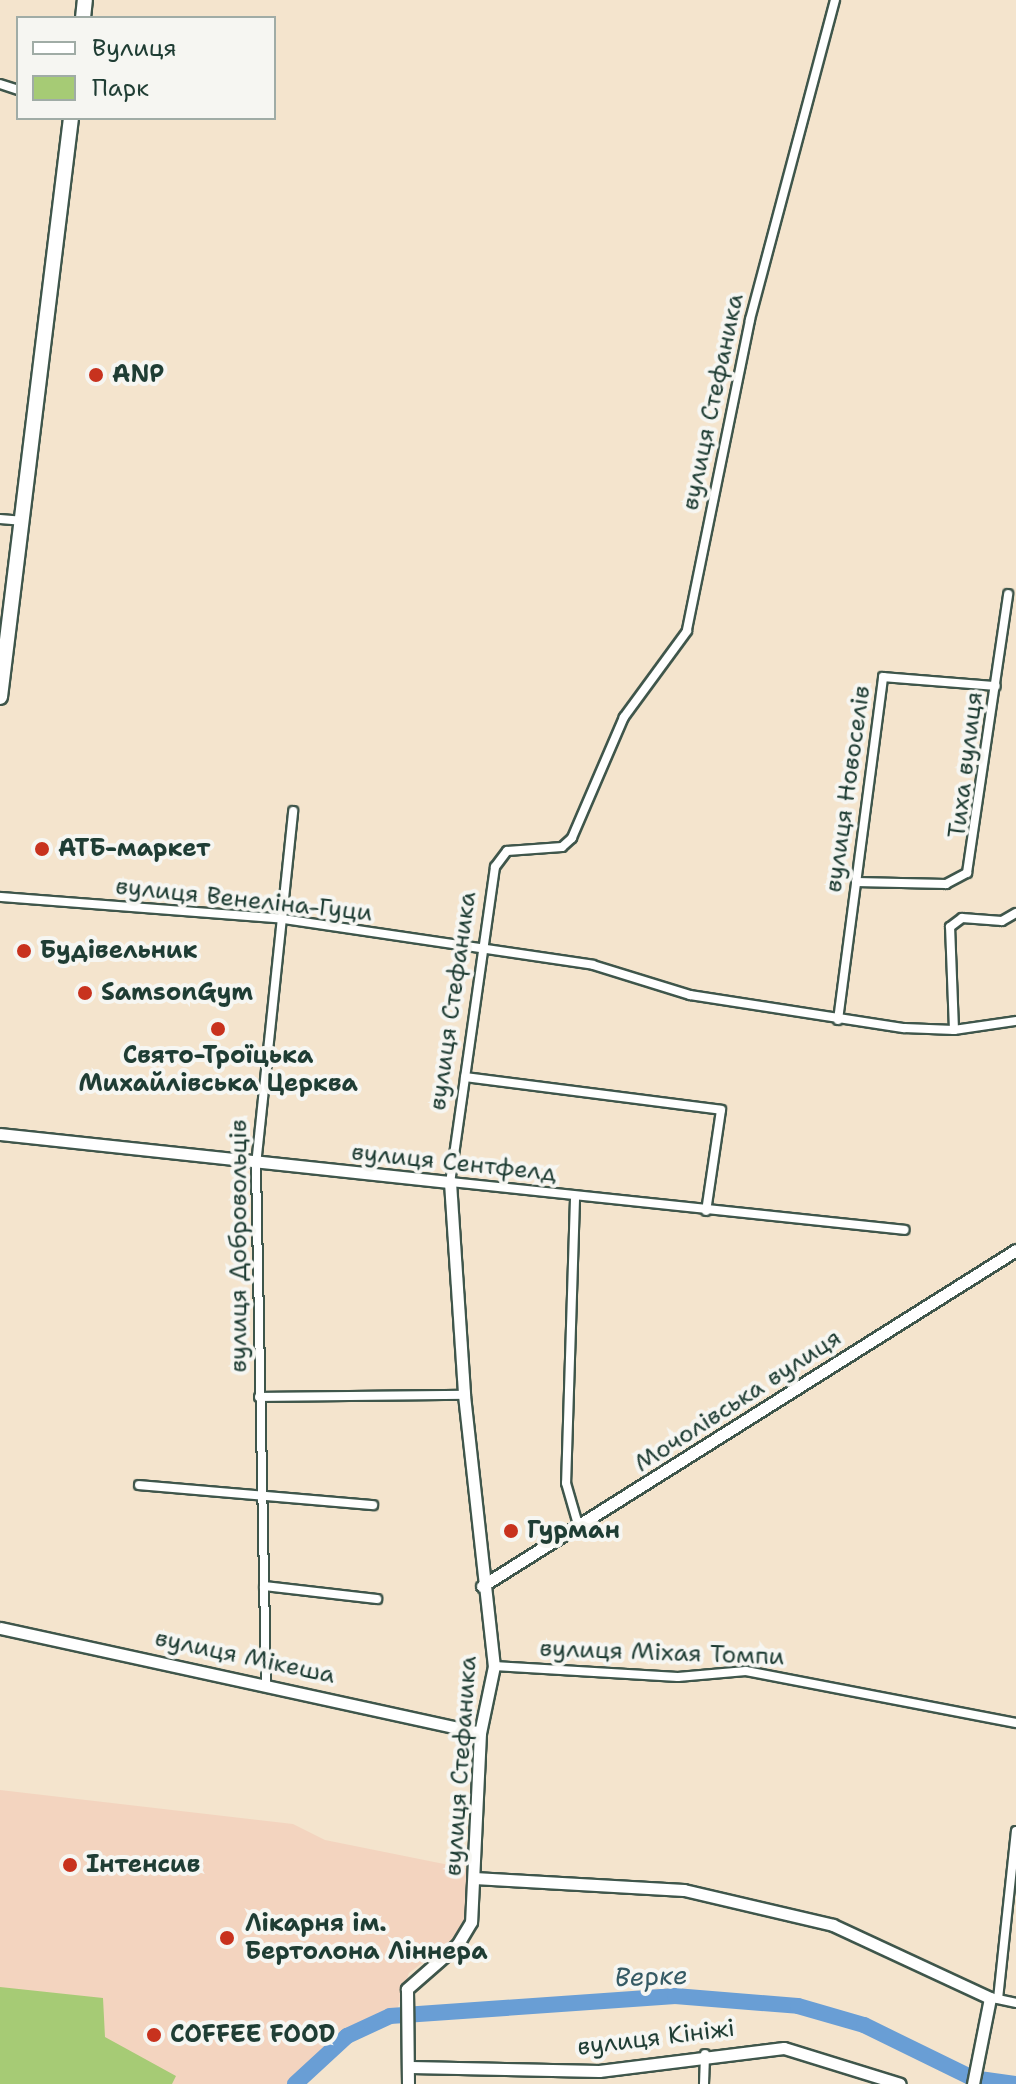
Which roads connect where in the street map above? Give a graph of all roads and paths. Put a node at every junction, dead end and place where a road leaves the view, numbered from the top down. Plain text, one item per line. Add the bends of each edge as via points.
1 (835, 0) edge
2 (71, 120) edge
3 (0, 519) edge
4 (21, 521) junction
5 (1008, 594) dead end
6 (996, 686) junction
7 (0, 697) edge
8 (293, 811) dead end
9 (856, 882) junction
10 (0, 897) edge
11 (1016, 913) edge
12 (283, 919) junction
13 (483, 951) junction
14 (838, 1020) junction
15 (1016, 1021) edge
16 (954, 1030) junction
17 (465, 1077) junction
18 (0, 1134) edge
19 (256, 1165) junction
20 (450, 1182) junction
21 (575, 1199) junction
22 (706, 1211) junction
23 (904, 1230) dead end
24 (1016, 1250) edge
25 (464, 1395) junction
26 (259, 1397) junction
27 (139, 1485) dead end
28 (261, 1495) junction
29 (373, 1505) dead end
30 (579, 1529) junction
31 (264, 1586) junction
32 (482, 1586) junction
33 (377, 1599) dead end
34 (0, 1628) edge
35 (494, 1666) junction
36 (266, 1683) junction
37 (1016, 1723) edge
38 (480, 1733) junction
39 (1016, 1831) edge
40 (474, 1878) junction
41 (994, 1999) junction
42 (1016, 2003) edge
43 (705, 2054) junction
44 (411, 2067) junction
45 (408, 2084) edge
46 (704, 2084) edge
47 (900, 2084) edge
48 (973, 2084) edge

1 - 13 street, вулиця Стефаника via 750,320 687,631 624,717 572,838 498,858
2 - 4 highway
3 - 4 street
4 - 7 highway
5 - 6 street, Тиха вулиця
6 - 9 street, Тиха вулиця via 967,873 946,884
6 - 9 street, вулиця Новоселів via 883,677
8 - 12 street, вулиця Добровольців
9 - 14 street, вулиця Новоселів
10 - 12 street, вулиця Венеліна-Гуци
11 - 16 street via 1002,921 962,918 950,927
12 - 13 street, вулиця Венеліна-Гуци
12 - 19 street, вулиця Добровольців
13 - 14 street, вулиця Венеліна-Гуци via 593,965 690,995
13 - 17 street, вулиця Стефаника
14 - 16 street, вулиця Венеліна-Гуци
15 - 16 street, вулиця Венеліна-Гуци
17 - 20 street, вулиця Стефаника
17 - 22 street via 721,1110
18 - 19 street, вулиця Сентфелд
19 - 20 street, вулиця Сентфелд
19 - 26 street, вулиця Добровольців
20 - 21 street, вулиця Сентфелд
20 - 25 street, вулиця Стефаника
21 - 22 street, вулиця Сентфелд
21 - 30 street via 566,1483
22 - 23 street, вулиця Сентфелд
24 - 30 street, Мочолівська вулиця
25 - 26 street
25 - 32 street, вулиця Стефаника
26 - 28 street, вулиця Добровольців
27 - 28 street
28 - 29 street
28 - 31 street, вулиця Добровольців
30 - 32 street, Мочолівська вулиця
31 - 33 street
31 - 36 street, вулиця Добровольців
32 - 35 street, вулиця Стефаника
34 - 36 street, вулиця Мікеша
35 - 37 street, вулиця Міхая Томпи via 678,1677 746,1671
35 - 38 street, вулиця Стефаника
36 - 38 street, вулиця Мікеша
38 - 40 street, вулиця Стефаника
39 - 41 street
40 - 41 street via 684,1890 789,1912
40 - 44 street, вулиця Стефаника via 465,1937 414,1976 404,2007
41 - 42 street
41 - 48 street
43 - 44 street, вулиця Кініжі via 599,2071
43 - 46 street
43 - 47 street, вулиця Кініжі via 784,2048
44 - 45 street, вулиця Стефаника

